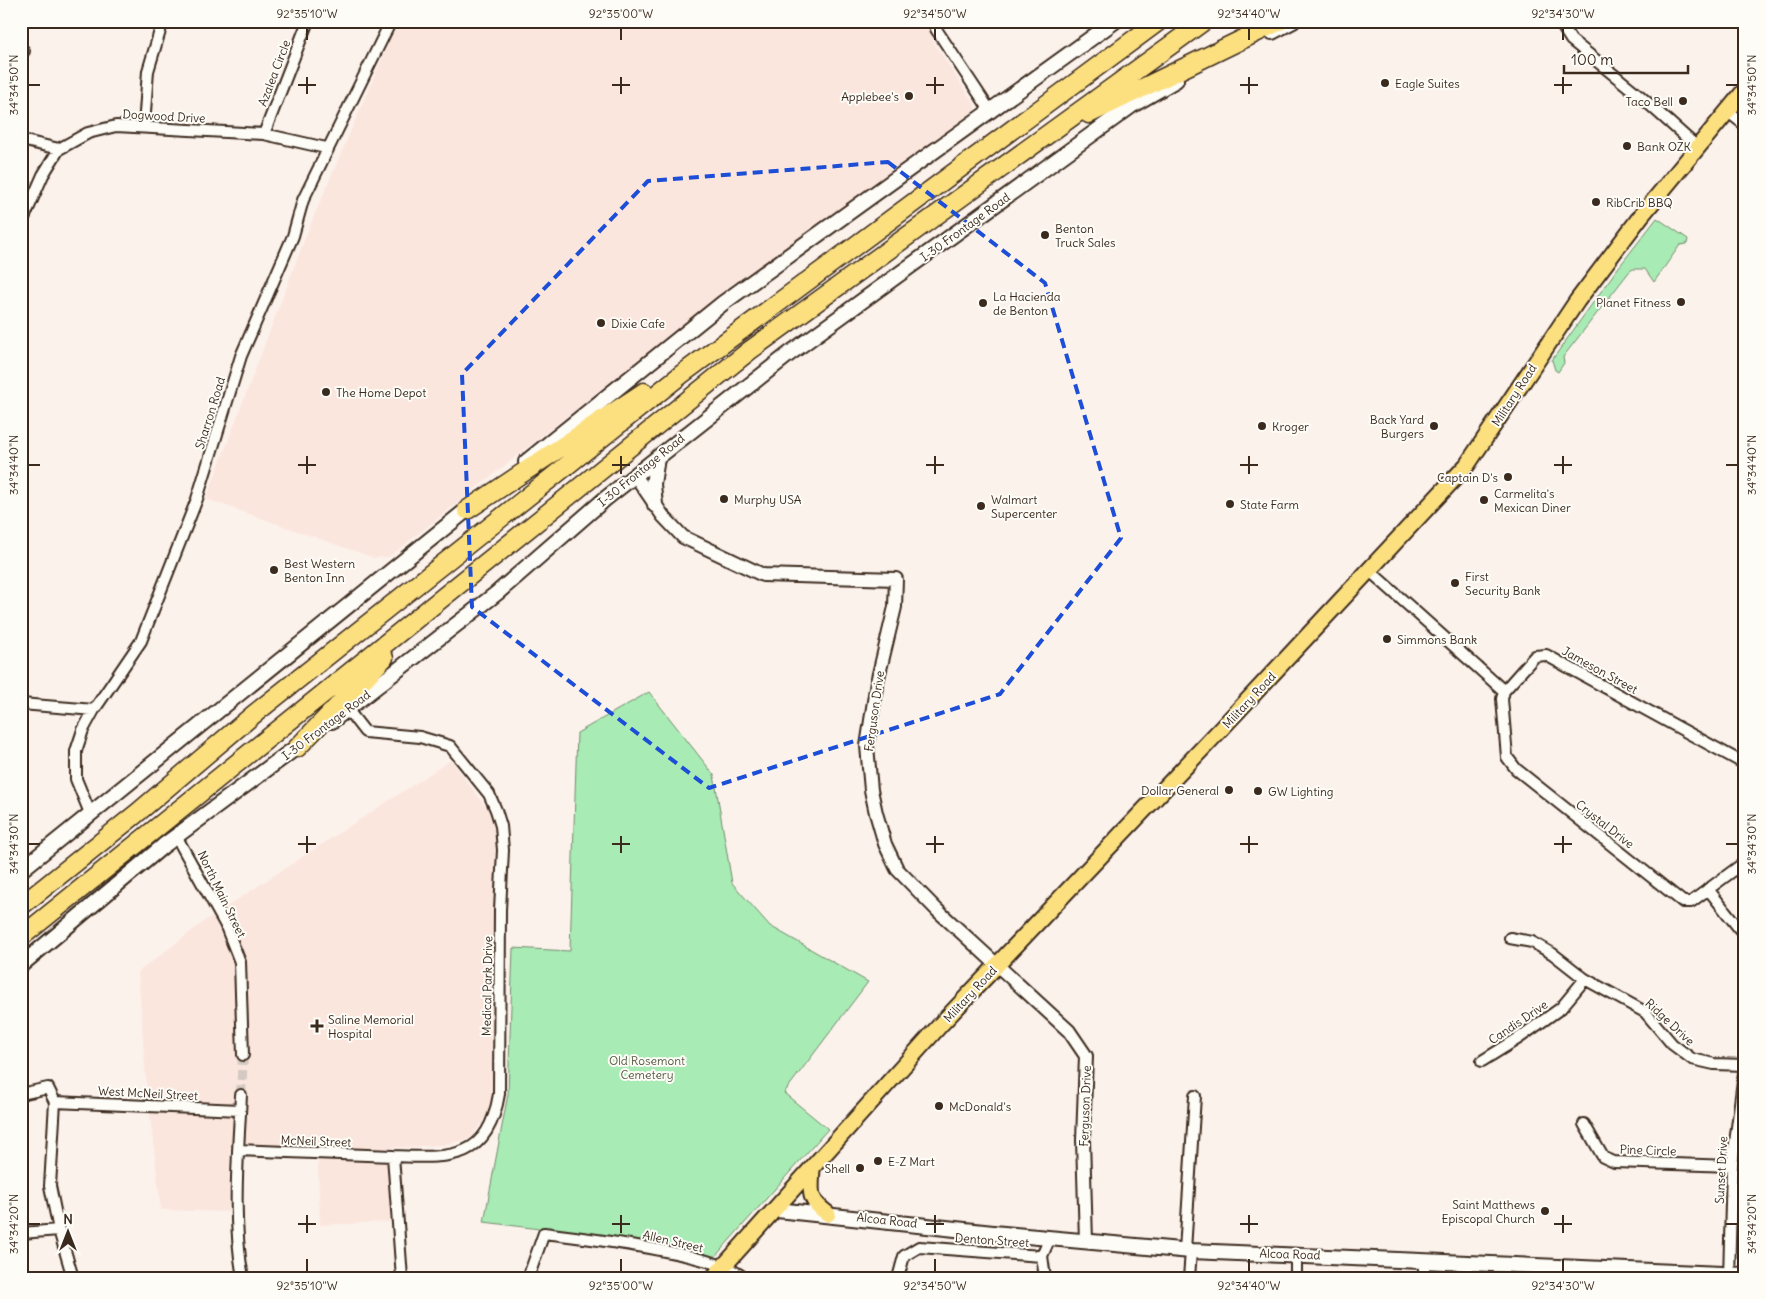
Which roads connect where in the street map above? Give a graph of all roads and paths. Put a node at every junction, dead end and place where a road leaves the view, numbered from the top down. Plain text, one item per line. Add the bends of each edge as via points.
1 (163, 21) edge
2 (308, 21) edge
3 (391, 21) edge
4 (935, 21) edge
5 (1115, 21) edge
6 (1160, 21) edge
7 (1204, 21) edge
8 (1280, 21) edge
9 (1293, 21) edge
10 (1560, 21) edge
11 (1745, 90) edge
12 (991, 112) junction
13 (1726, 112) junction
14 (1745, 125) edge
15 (144, 126) junction
16 (264, 134) junction
17 (1044, 137) junction
18 (21, 140) edge
19 (1697, 147) junction
20 (326, 148) junction
21 (59, 149) junction
22 (21, 225) edge
23 (682, 374) junction
24 (657, 458) junction
25 (635, 475) junction
26 (655, 505) junction
27 (467, 510) junction
28 (1370, 571) junction
29 (432, 608) junction
30 (1504, 691) junction
31 (21, 704) edge
32 (347, 709) junction
33 (94, 710) junction
34 (297, 748) junction
35 (1745, 764) edge
36 (90, 812) junction
37 (176, 836) junction
38 (1745, 862) edge
39 (21, 870) edge
40 (1708, 889) junction
41 (21, 906) edge
42 (1745, 936) edge
43 (21, 938) edge
44 (1510, 938) dead end
45 (21, 965) edge
46 (997, 965) junction
47 (1585, 979) junction
48 (243, 1056) tunnel mouth
49 (1482, 1061) dead end
50 (1745, 1065) edge
51 (21, 1094) edge
52 (241, 1096) tunnel mouth
53 (1195, 1096) dead end
54 (55, 1102) junction
55 (240, 1110) junction
56 (1584, 1124) dead end
57 (238, 1150) junction
58 (392, 1156) junction
59 (1732, 1166) junction
60 (812, 1168) junction
61 (777, 1210) junction
62 (828, 1214) junction
63 (59, 1230) junction
64 (21, 1233) edge
65 (1050, 1238) junction
66 (1086, 1241) junction
67 (1188, 1251) junction
68 (1296, 1255) junction
69 (1042, 1256) junction
70 (1424, 1260) junction
71 (724, 1266) junction
72 (1745, 1274) edge
73 (1730, 1276) edge
74 (73, 1278) edge
75 (243, 1278) edge
76 (402, 1278) edge
77 (528, 1278) edge
78 (713, 1278) edge
79 (744, 1278) edge
80 (898, 1278) edge
81 (1045, 1278) edge
82 (1189, 1278) edge
83 (1296, 1278) edge
84 (1424, 1278) edge

1 - 15 street via 148,71
2 - 16 street, Azalea Circle
3 - 20 street, Sharron Road
4 - 12 street via 936,29
5 - 12 main road
6 - 23 highway
7 - 17 highway
8 - 17 highway
9 - 24 main road, I-30 Frontage Road via 1186,74 1131,106 789,354
10 - 19 street via 1571,40
11 - 13 main road, Military Road
12 - 27 main road via 723,303
13 - 14 street
13 - 19 main road, Military Road
15 - 16 street, Dogwood Drive
15 - 21 street, Dogwood Drive via 116,126 88,133
16 - 20 street, Dogwood Drive
17 - 29 highway via 749,351
18 - 21 street
19 - 28 main road, Military Road via 1576,301 1467,465
20 - 33 street, Sharron Road via 303,200 293,236 240,356 197,499 141,642
21 - 22 street, Dogwood Drive via 43,175
23 - 27 highway via 639,394
23 - 41 highway via 253,715
24 - 25 main road, I-30 Frontage Road
24 - 26 main road via 653,478
25 - 26 street, Ferguson Drive
25 - 32 main road, I-30 Frontage Road via 497,593
26 - 46 street, Ferguson Drive via 683,537 763,575 896,579 895,607 877,682 867,746 876,813 897,870
27 - 36 main road
28 - 30 street
28 - 46 main road, Military Road
29 - 34 highway
29 - 43 highway
30 - 35 street, Jameson Street via 1534,656 1546,655
30 - 40 street, Crystal Drive via 1507,757 1516,770 1683,902 1691,902
31 - 33 street
32 - 34 main road, I-30 Frontage Road
32 - 58 street, Medical Park Drive via 365,732 420,737 450,746 489,794 501,826 499,1094 496,1112 478,1142 458,1155
33 - 36 street, Sharron Road via 76,751 76,779
34 - 37 main road, I-30 Frontage Road
36 - 39 main road
37 - 45 main road, I-30 Frontage Road
37 - 48 street, North Main Street via 225,924 240,962
38 - 40 street, Crystal Drive
40 - 42 street
44 - 47 street, Ridge Drive via 1532,942
46 - 60 main road, Military Road
46 - 66 street, Ferguson Drive via 1069,1031 1086,1056 1083,1140
47 - 49 street, Candis Drive via 1560,1008
47 - 50 street, Ridge Drive via 1645,1012 1672,1044 1692,1059
50 - 59 street, Sunset Drive
51 - 54 street via 48,1088
52 - 55 street
53 - 67 street
54 - 55 street, West McNeil Street
54 - 63 street via 50,1186
55 - 57 street
56 - 59 street, Pine Circle via 1604,1157 1614,1162
57 - 58 street, McNeil Street
57 - 75 street via 237,1218
58 - 76 street
59 - 73 street, Sunset Drive
60 - 61 main road, Military Road
60 - 62 main road via 811,1196 815,1204
61 - 62 main road, Alcoa Road
61 - 71 main road, Military Road
62 - 65 main road, Alcoa Road
63 - 64 street
63 - 74 street
65 - 66 main road, Alcoa Road
65 - 69 street
66 - 67 main road, Alcoa Road
67 - 68 main road, Alcoa Road
67 - 82 street
68 - 70 main road, Alcoa Road
68 - 83 street
69 - 80 street, Denton Street via 919,1247 904,1256
69 - 81 street
70 - 73 main road, Alcoa Road
70 - 84 street
71 - 77 street, Allen Street via 637,1246 544,1233
71 - 78 main road, Military Road
71 - 79 street
72 - 73 main road, Alcoa Road

